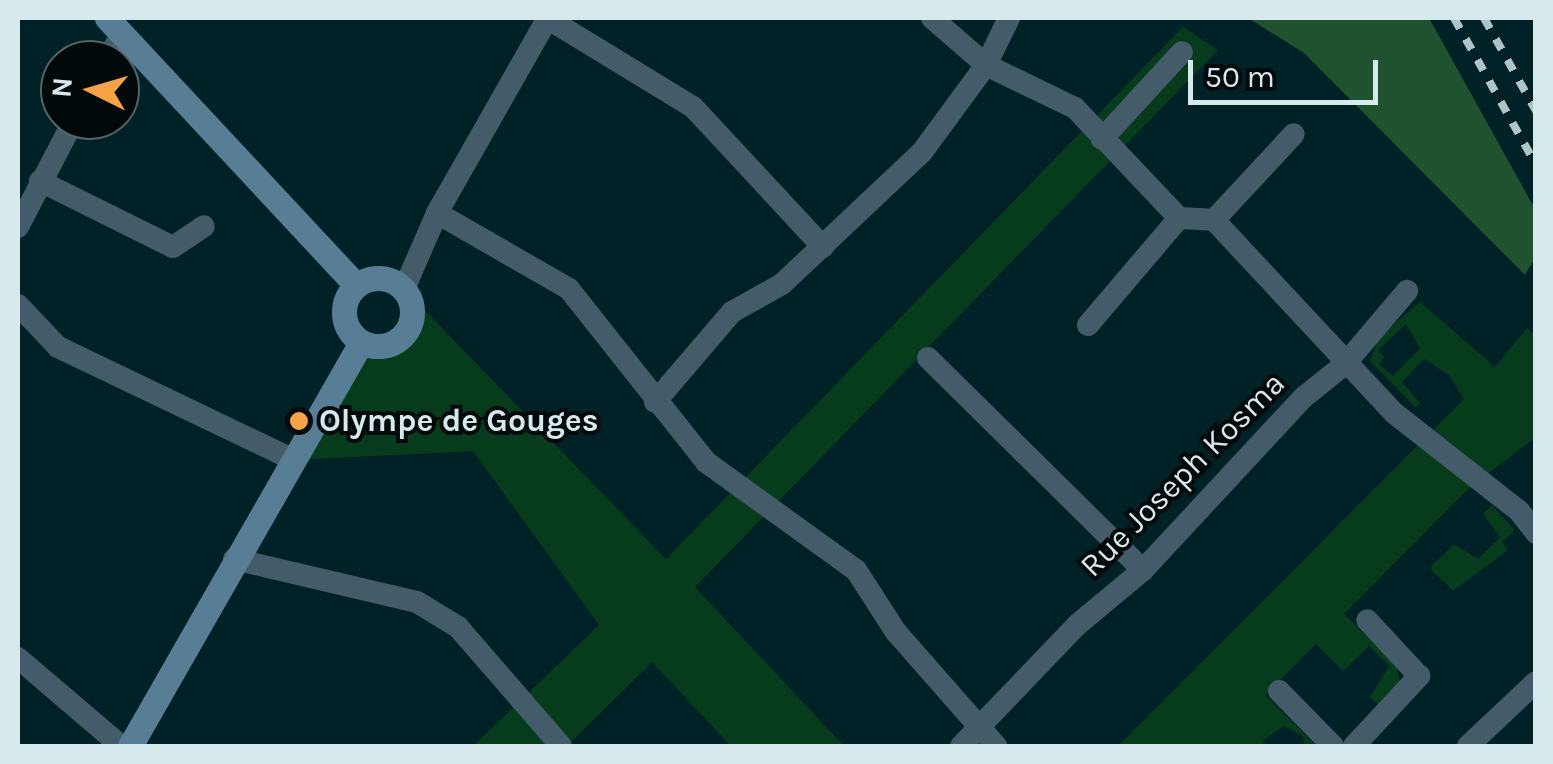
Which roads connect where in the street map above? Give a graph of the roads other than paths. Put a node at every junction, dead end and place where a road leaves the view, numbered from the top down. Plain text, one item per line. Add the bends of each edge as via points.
1 (548, 18) edge
2 (932, 18) edge
3 (1009, 18) edge
4 (114, 26) edge
5 (1182, 52) dead end
6 (986, 65) junction
7 (1294, 134) dead end
8 (1102, 138) junction
9 (63, 140) edge
10 (40, 182) junction
11 (437, 213) junction
12 (20, 215) edge
13 (1179, 218) junction
14 (1214, 220) junction
15 (204, 226) dead end
16 (824, 247) junction
17 (356, 285) junction
18 (404, 288) junction
19 (1407, 291) dead end
20 (18, 305) edge
21 (1088, 325) dead end
22 (362, 342) junction
23 (928, 358) dead end
24 (1345, 364) junction
25 (655, 402) junction
26 (294, 460) junction
27 (1536, 533) edge
28 (234, 559) junction
29 (1144, 570) junction
30 (1367, 620) dead end
31 (18, 658) edge
32 (1536, 682) edge
33 (1278, 691) dead end
34 (979, 728) junction
35 (121, 746) edge
36 (130, 746) edge
37 (560, 746) edge
38 (961, 746) edge
39 (996, 746) edge
40 (1334, 746) edge
41 (1354, 746) edge
42 (1468, 746) edge

1 - 11 street
1 - 16 street via 693,107
2 - 6 street
3 - 6 street
4 - 17 street
5 - 8 street
6 - 8 street via 1074,108
6 - 16 street via 922,152
7 - 14 street
8 - 13 street
9 - 10 street
10 - 12 street
10 - 15 street via 173,247
11 - 18 street
11 - 25 street via 569,289
13 - 14 street
13 - 21 street
14 - 24 street
16 - 25 street via 782,284 732,312
17 - 18 street via 386,278
17 - 22 street via 344,315
18 - 22 street via 412,316 403,336 380,346
19 - 24 street, Rue Joseph Kosma
20 - 26 street via 58,347
22 - 26 street
23 - 29 street
24 - 27 street via 1394,413 1519,511
24 - 29 street, Rue Joseph Kosma via 1304,397
25 - 34 street via 706,462 856,570 896,632
26 - 28 street
28 - 36 street
28 - 37 street via 417,602 458,627
29 - 34 street, Rue Joseph Kosma via 1077,625
30 - 41 street via 1419,676
31 - 35 street
32 - 42 street
33 - 40 street
34 - 38 street, Rue Joseph Kosma
34 - 39 street

